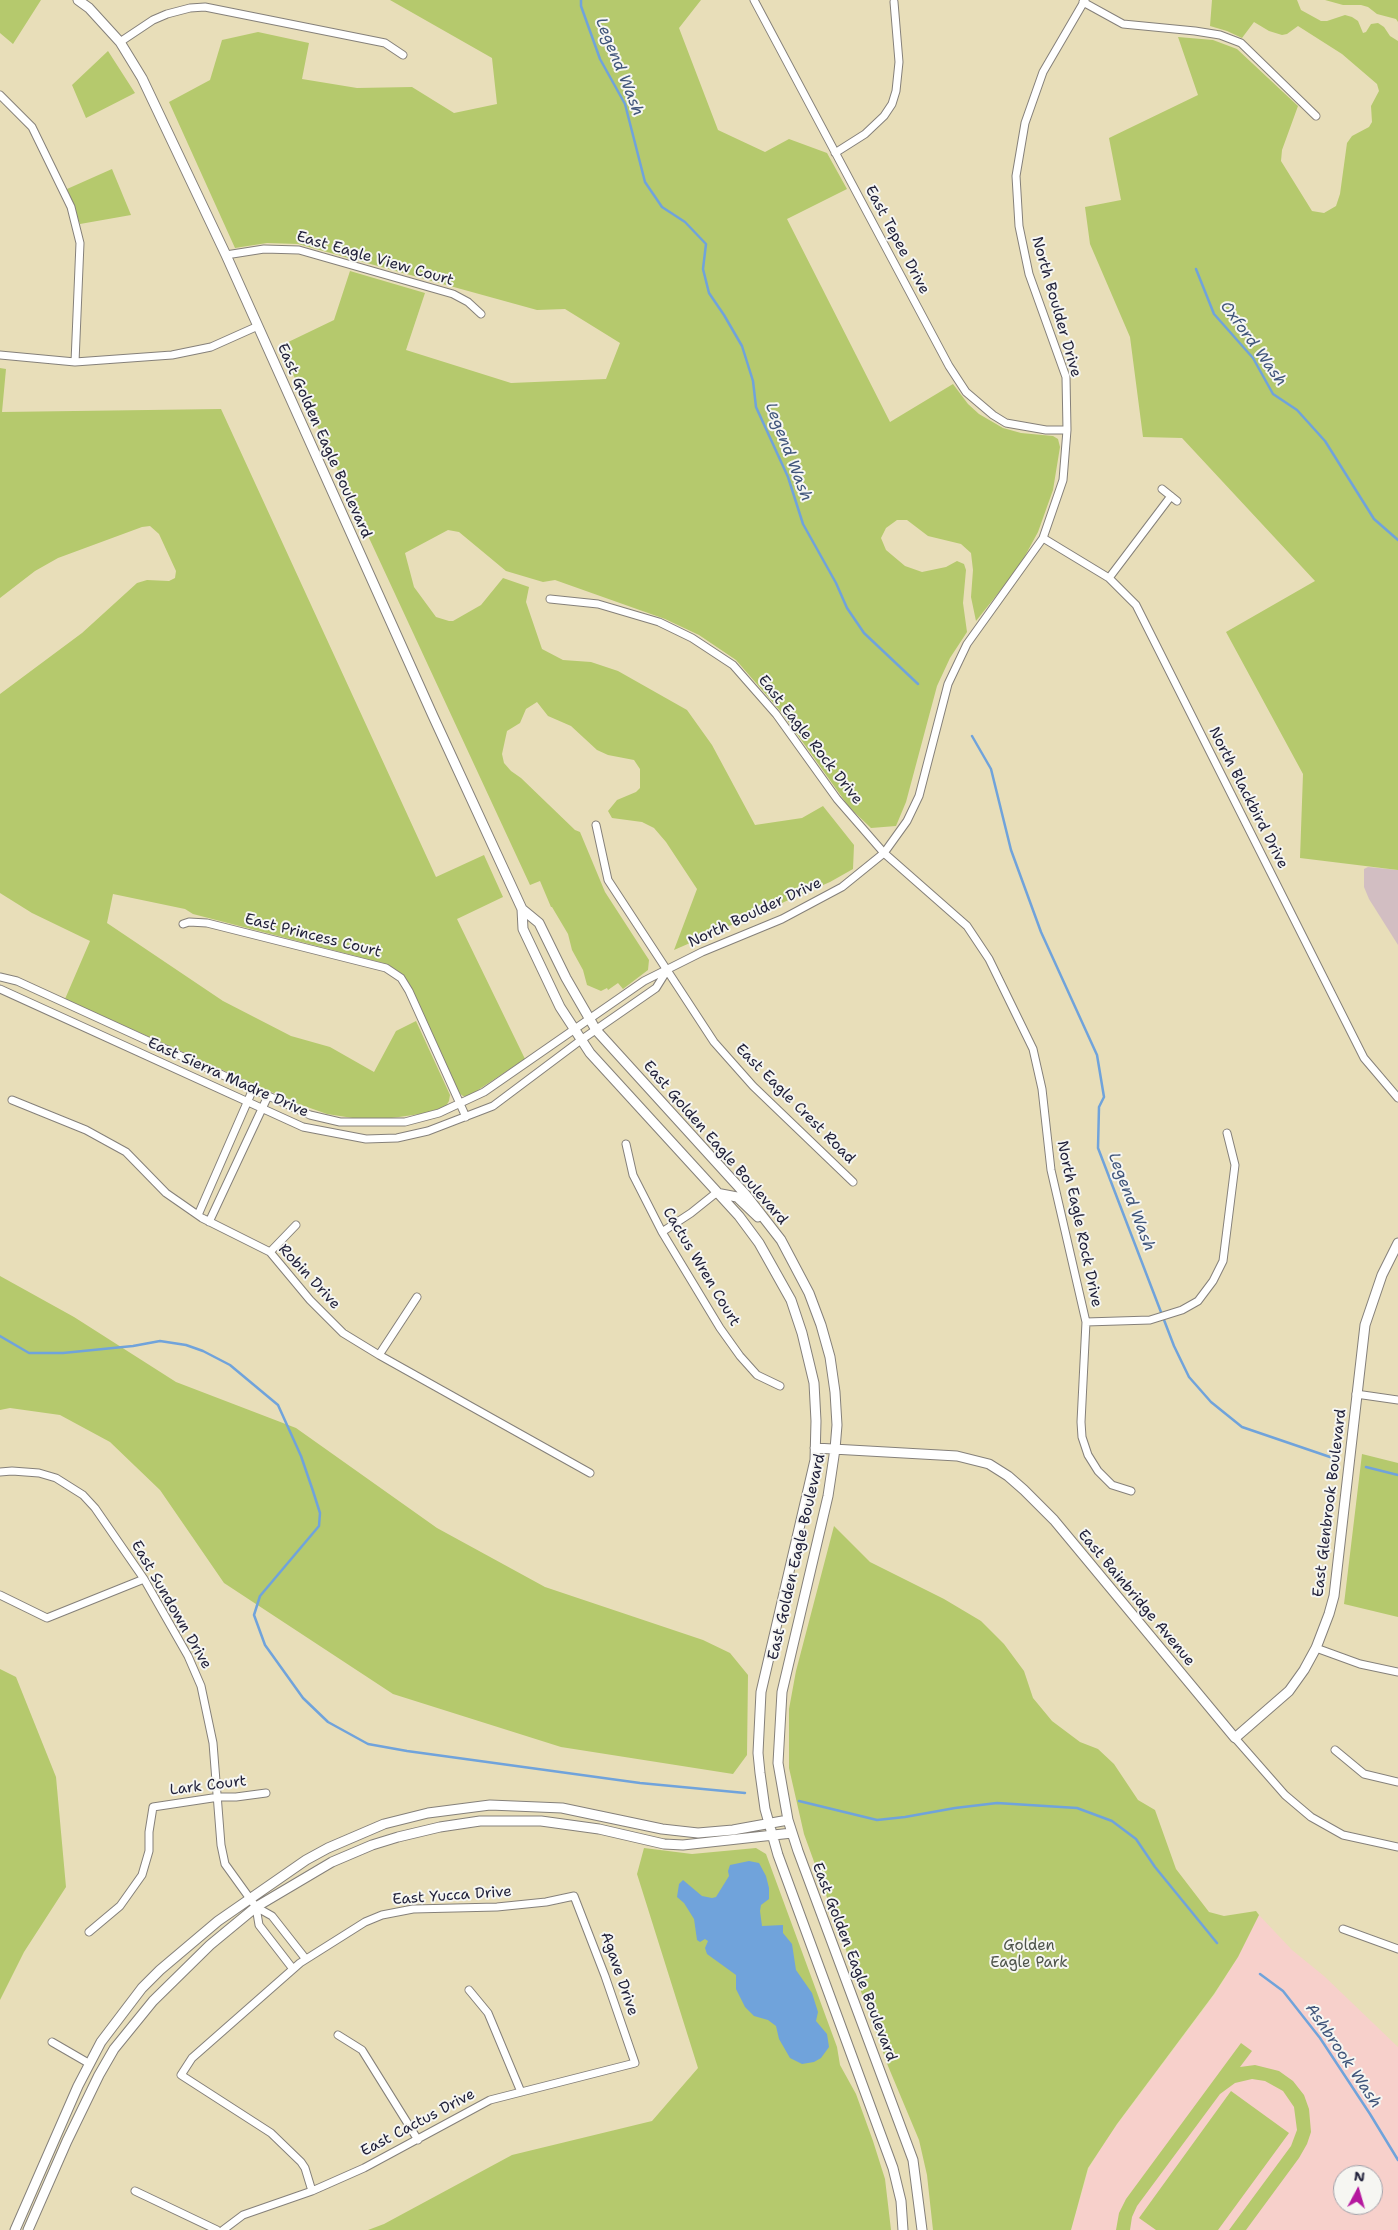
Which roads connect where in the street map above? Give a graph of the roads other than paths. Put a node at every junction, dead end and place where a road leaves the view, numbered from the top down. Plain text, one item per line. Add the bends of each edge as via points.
1 (78, 0) edge
2 (754, 0) edge
3 (1084, 1) edge
4 (894, 2) dead end
5 (120, 42) junction
6 (403, 55) dead end
7 (0, 95) edge
8 (1316, 116) dead end
9 (835, 153) junction
10 (226, 256) junction
11 (481, 314) dead end
12 (258, 326) junction
13 (0, 355) edge
14 (76, 362) junction
15 (1067, 430) junction
16 (1162, 489) dead end
17 (1171, 496) junction
18 (1177, 501) dead end
19 (1043, 538) junction
20 (1109, 578) junction
21 (550, 599) dead end
22 (596, 825) dead end
23 (884, 852) junction
24 (522, 909) junction
25 (183, 924) dead end
26 (967, 926) joint
27 (666, 971) junction
28 (0, 976) edge
29 (0, 989) edge
30 (590, 1019) junction
31 (574, 1028) junction
32 (596, 1030) junction
33 (581, 1040) junction
34 (253, 1089) junction
35 (268, 1096) junction
36 (1398, 1098) edge
37 (12, 1100) dead end
38 (248, 1102) junction
39 (459, 1104) junction
40 (262, 1109) junction
41 (466, 1117) junction
42 (1227, 1133) dead end
43 (626, 1144) dead end
44 (853, 1182) dead end
45 (716, 1193) junction
46 (198, 1215) junction
47 (210, 1222) junction
48 (296, 1225) dead end
49 (662, 1232) junction
50 (781, 1240) junction
51 (1398, 1243) edge
52 (270, 1252) junction
53 (417, 1297) dead end
54 (1086, 1322) junction
55 (380, 1355) junction
56 (780, 1386) dead end
57 (1356, 1394) junction
58 (1398, 1400) edge
59 (815, 1448) junction
60 (835, 1449) junction
61 (0, 1472) edge
62 (590, 1473) dead end
63 (1131, 1491) dead end
64 (144, 1580) junction
65 (0, 1595) edge
66 (1316, 1648) junction
67 (1398, 1672) edge
68 (1235, 1738) junction
69 (1335, 1750) dead end
70 (1398, 1782) edge
71 (266, 1793) dead end
72 (219, 1797) junction
73 (788, 1820) junction
74 (770, 1824) junction
75 (792, 1833) junction
76 (773, 1836) junction
77 (1398, 1847) edge
78 (574, 1896) joint
79 (250, 1897) junction
80 (256, 1908) junction
81 (1343, 1929) dead end
82 (89, 1932) dead end
83 (1398, 1949) edge
84 (305, 1958) junction
85 (293, 1969) junction
86 (469, 1990) dead end
87 (338, 2035) dead end
88 (52, 2042) dead end
89 (635, 2063) joint
90 (90, 2064) junction
91 (521, 2092) junction
92 (418, 2140) junction
93 (312, 2190) junction
94 (135, 2191) dead end
95 (16, 2229) edge
96 (28, 2230) edge
97 (217, 2230) edge
98 (223, 2230) edge
99 (903, 2230) edge
100 (922, 2230) edge

1 - 5 street, East Golden Eagle Boulevard
2 - 9 street, East Tepee Drive
3 - 8 street via 1123,24 1195,31 1241,43
3 - 15 street, North Boulder Drive via 1043,72 1025,123 1016,176 1019,226 1029,274 1066,377
4 - 9 street via 899,62 892,104 865,134
5 - 6 street via 153,20 190,8 206,7 386,43
5 - 10 street, East Golden Eagle Boulevard via 142,78
7 - 14 street via 32,126 71,207 80,243
9 - 15 street, East Tepee Drive via 966,392 1006,423
10 - 11 street, East Eagle View Court via 264,249 299,250 453,294
10 - 12 street, East Golden Eagle Boulevard
12 - 14 street via 212,347 182,353
12 - 24 street, East Golden Eagle Boulevard
13 - 14 street
15 - 19 street, North Boulder Drive via 1063,480
16 - 17 street
17 - 18 street
17 - 20 street
19 - 20 street, North Blackbird Drive
19 - 23 street, North Boulder Drive via 967,644 948,684 919,796 907,821
20 - 36 street, North Blackbird Drive via 1136,605 1364,1058
21 - 23 street, East Eagle Rock Drive via 598,604 659,622 692,638 733,665 776,714 837,799
22 - 27 street, East Eagle Crest Road via 608,880
23 - 26 street, East Eagle Rock Drive
23 - 27 street, North Boulder Drive via 842,887 782,919 702,952
24 - 30 street, East Golden Eagle Boulevard via 539,923
24 - 31 street, East Golden Eagle Boulevard via 523,929 560,1007
25 - 39 street, East Princess Court via 207,923 386,968 401,978 409,991
26 - 54 street, North Eagle Rock Drive via 989,959 1033,1049 1042,1089 1051,1170
27 - 30 street, North Boulder Drive via 644,981
27 - 32 street, North Boulder Drive via 656,988
27 - 44 street, East Eagle Crest Road via 714,1042 753,1086
28 - 34 street, East Sierra Madre Drive
29 - 38 street, East Sierra Madre Drive
30 - 31 street, North Boulder Drive
30 - 32 street, East Golden Eagle Boulevard
31 - 33 street, East Golden Eagle Boulevard
31 - 39 street, East Sierra Madre Drive via 484,1092
32 - 33 street, North Boulder Drive
32 - 50 street, East Golden Eagle Boulevard via 746,1195
33 - 41 street, East Sierra Madre Drive via 493,1106
33 - 45 street, East Golden Eagle Boulevard
34 - 35 street, East Sierra Madre Drive
34 - 38 street
35 - 39 street, East Sierra Madre Drive via 310,1115 355,1123 405,1122
35 - 40 street
37 - 46 street, Robin Drive via 86,1130 126,1152 166,1193
38 - 40 street, East Sierra Madre Drive
38 - 46 street
39 - 41 street, East Princess Court
40 - 41 street, East Sierra Madre Drive via 304,1127 366,1139 428,1132
40 - 47 street
42 - 54 street via 1235,1164 1228,1235 1223,1261 1198,1301 1150,1320
43 - 49 street, Cactus Wren Court via 633,1175
45 - 49 street
45 - 50 street via 737,1197
45 - 59 street, East Golden Eagle Boulevard via 759,1243 791,1300 814,1383
46 - 47 street, Robin Drive
47 - 52 street, Robin Drive
48 - 52 street
49 - 56 street, Cactus Wren Court via 740,1356 757,1375
50 - 60 street, East Golden Eagle Boulevard via 809,1294 830,1357 837,1425
51 - 57 street, East Glenbrook Boulevard via 1382,1275 1365,1325
52 - 55 street, Robin Drive via 343,1333
53 - 55 street
54 - 63 street, North Eagle Rock Drive via 1082,1437 1098,1470 1112,1485
55 - 62 street, Robin Drive
57 - 58 street
57 - 66 street, East Glenbrook Boulevard via 1334,1596
59 - 60 street, East Bainbridge Avenue
59 - 74 street, East Golden Eagle Boulevard via 804,1512 762,1692 758,1753
60 - 68 street, East Bainbridge Avenue via 957,1456 989,1464 1008,1476 1054,1520
60 - 73 street, East Golden Eagle Boulevard via 828,1496 782,1692 778,1763
61 - 64 street, East Sundown Drive via 39,1473 56,1478 83,1494
64 - 65 street via 47,1618
64 - 72 street, East Sundown Drive via 188,1656 201,1686 213,1743
66 - 67 street via 1360,1664
66 - 68 street, East Glenbrook Boulevard via 1289,1691
68 - 77 street, East Bainbridge Avenue via 1285,1795 1311,1817 1343,1835
69 - 70 street via 1364,1774
71 - 72 street, Lark Court
72 - 79 street, East Sundown Drive via 225,1864
72 - 82 street, Lark Court via 153,1807 148,1832 149,1851 142,1875 120,1906
73 - 74 street
73 - 75 street, East Golden Eagle Boulevard
74 - 76 street, East Golden Eagle Boulevard
74 - 79 street via 698,1833 662,1829 562,1808 506,1805 465,1808 406,1818 356,1835 306,1860
75 - 76 street
75 - 100 street, East Golden Eagle Boulevard via 913,2160
76 - 80 street via 683,1845 540,1820 480,1821 440,1827 372,1845 332,1862
76 - 99 street, East Golden Eagle Boulevard via 884,2140 901,2201
78 - 84 street, East Yucca Drive via 497,1907 413,1909 382,1915
78 - 89 street, Agave Drive
79 - 80 street, East Sundown Drive
79 - 90 street via 197,1938 142,1988 101,2042
80 - 84 street via 272,1916
80 - 85 street, East Sundown Drive via 260,1925
80 - 96 street via 210,1945 153,2001 114,2049 67,2141
81 - 83 street
84 - 85 street, East Yucca Drive
85 - 93 street, East Yucca Drive via 205,2045 180,2075 271,2133 301,2162
86 - 91 street via 488,2013
87 - 92 street via 362,2050
88 - 90 street
89 - 91 street, East Cactus Drive
90 - 95 street via 61,2122
91 - 92 street, East Cactus Drive via 490,2100
92 - 93 street, East Cactus Drive
93 - 98 street, East Cactus Drive via 243,2215
94 - 97 street

